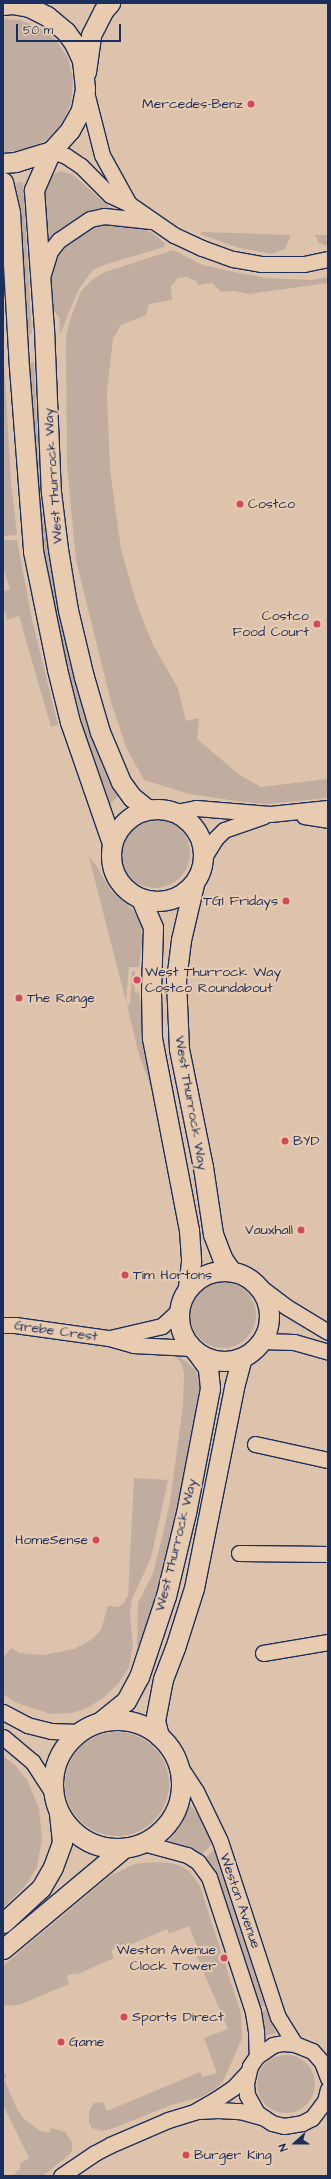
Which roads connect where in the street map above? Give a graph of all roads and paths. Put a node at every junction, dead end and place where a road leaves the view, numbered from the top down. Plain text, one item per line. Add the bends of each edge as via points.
1 (110, 3) edge
2 (3, 4) edge
3 (85, 83) junction
4 (51, 151) junction
5 (3, 163) edge
6 (3, 182) edge
7 (129, 204) junction
8 (152, 221) junction
9 (328, 259) edge
10 (41, 280) junction
11 (328, 808) edge
12 (147, 809) junction
13 (176, 812) junction
14 (270, 814) junction
15 (287, 814) junction
16 (328, 820) edge
17 (112, 843) junction
18 (204, 857) junction
19 (194, 884) junction
20 (141, 899) junction
21 (231, 1271) junction
22 (255, 1283) junction
23 (188, 1288) junction
24 (179, 1310) junction
25 (3, 1325) edge
26 (328, 1332) edge
27 (109, 1338) junction
28 (262, 1341) junction
29 (194, 1351) junction
30 (328, 1352) edge
31 (242, 1358) junction
32 (255, 1444) dead end
33 (328, 1460) edge
34 (240, 1553) dead end
35 (328, 1554) edge
36 (328, 1642) edge
37 (263, 1653) dead end
38 (3, 1712) edge
39 (99, 1723) junction
40 (79, 1732) junction
41 (159, 1736) junction
42 (3, 1737) edge
43 (177, 1762) junction
44 (54, 1793) junction
45 (59, 1812) junction
46 (143, 1843) junction
47 (124, 1848) junction
48 (3, 1923) edge
49 (3, 1950) edge
50 (295, 2044) junction
51 (256, 2056) junction
52 (323, 2056) edge
53 (247, 2073) junction
54 (328, 2078) edge
55 (328, 2090) edge
56 (194, 2112) junction
57 (264, 2118) junction
58 (61, 2176) edge

1 - 3 main road via 91,35
2 - 3 main road via 29,7 47,16 66,32 82,60
3 - 4 main road via 81,110 70,130
3 - 7 street via 102,155
4 - 5 main road via 16,162
4 - 7 street via 66,156 81,166 110,195
4 - 10 main road, West Thurrock Way via 34,190
6 - 17 main road, West Thurrock Way via 10,212 33,551 70,722
7 - 8 street
8 - 9 street via 174,235 233,259 281,265
8 - 10 street via 104,216 90,219 59,240 50,251
10 - 12 main road, West Thurrock Way via 51,492 68,610 86,684 111,762 132,797
11 - 15 street
12 - 13 main road via 162,808
12 - 17 main road via 125,821
13 - 14 street via 196,808
13 - 18 main road via 197,830
14 - 15 street
14 - 18 street via 224,830
15 - 16 street
17 - 20 main road via 111,859 115,874 124,887
18 - 19 main road
19 - 20 main road via 183,894 170,900 155,902
19 - 21 main road, West Thurrock Way via 181,940 176,980 179,1049 214,1234 222,1258
20 - 23 main road, West Thurrock Way via 153,927 152,1038 189,1230 191,1262
21 - 22 main road
21 - 23 main road via 217,1271 204,1275
22 - 26 street via 285,1306
22 - 28 main road via 268,1305 269,1321
23 - 24 main road via 182,1297
24 - 27 street, Grebe Crest via 158,1328
24 - 29 main road via 181,1331
25 - 27 street, Grebe Crest
27 - 29 street, Grebe Crest via 133,1344
28 - 30 street via 294,1342
28 - 31 main road
29 - 31 main road via 222,1362
29 - 39 main road, West Thurrock Way via 208,1368 210,1388 186,1513 166,1596 139,1677 126,1701
31 - 41 main road, West Thurrock Way via 194,1588 163,1679 155,1721
32 - 33 street
34 - 35 street
36 - 37 street
38 - 40 street via 27,1725 51,1731
39 - 40 main road
39 - 41 main road via 120,1720 131,1722 146,1727
40 - 44 main road via 58,1760 54,1776
41 - 43 main road via 170,1748
42 - 44 street via 32,1761
43 - 46 main road via 181,1795 175,1811 165,1827
43 - 50 street, Weston Avenue via 196,1791 220,1842 278,2017
44 - 45 main road
45 - 47 main road via 70,1828 85,1840 103,1847
45 - 48 main road via 62,1842 53,1866 41,1888
46 - 47 main road
46 - 51 street, Weston Avenue via 187,1855 198,1862 209,1877 253,2012
47 - 49 main road
50 - 51 street via 273,2045
50 - 52 street
51 - 53 street
52 - 54 street
53 - 56 street via 233,2088
53 - 57 street via 247,2096
55 - 57 street via 320,2109 312,2118 302,2123 284,2126
56 - 57 street via 240,2111
56 - 58 street via 168,2120 110,2145

